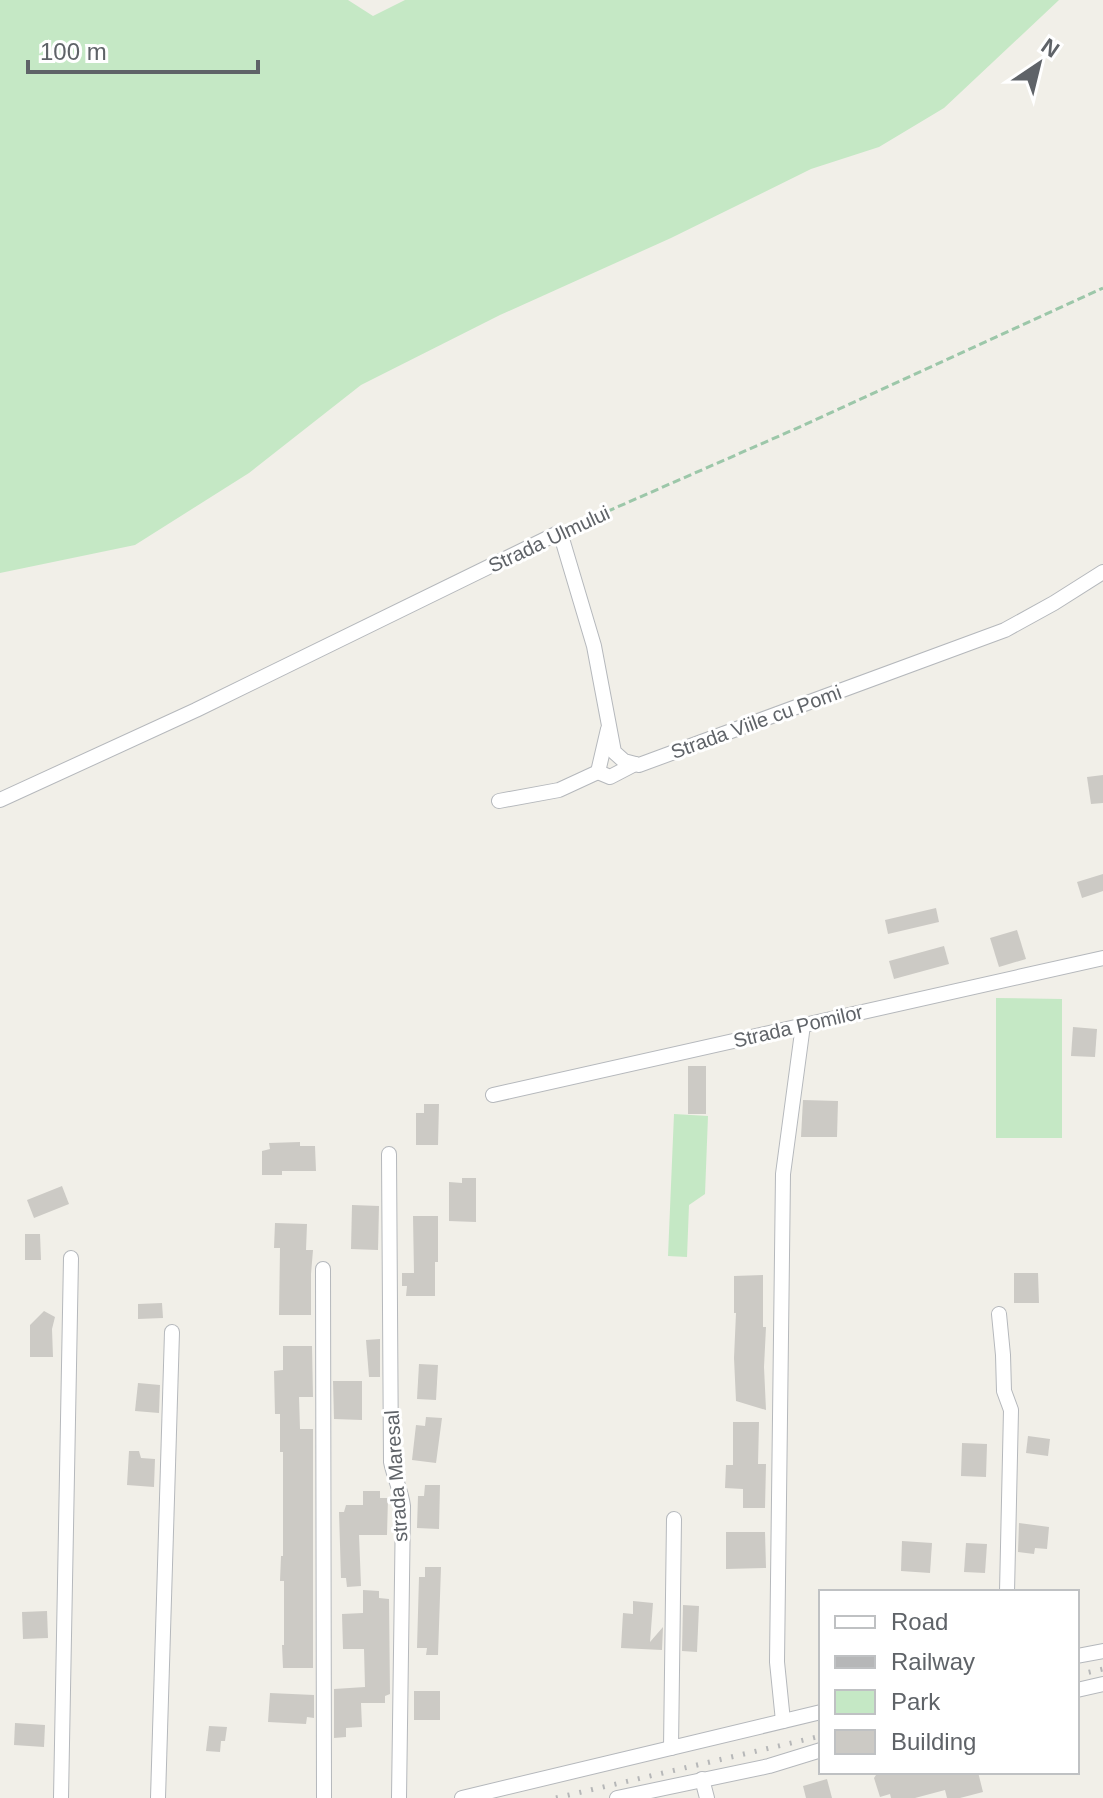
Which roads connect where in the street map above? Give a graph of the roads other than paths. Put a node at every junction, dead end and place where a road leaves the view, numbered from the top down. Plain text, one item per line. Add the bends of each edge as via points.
1 (1103, 572) edge
2 (609, 725) junction
3 (635, 764) junction
4 (598, 772) junction
5 (0, 800) edge
6 (499, 801) dead end
7 (1103, 958) edge
8 (803, 1025) junction
9 (493, 1095) dead end
10 (389, 1154) dead end
11 (71, 1258) dead end
12 (323, 1269) dead end
13 (999, 1314) dead end
14 (172, 1332) dead end
15 (674, 1519) dead end
16 (1007, 1590) edge
17 (1103, 1651) edge
18 (1079, 1656) edge
19 (1103, 1684) edge
20 (1079, 1690) edge
21 (819, 1712) edge
22 (783, 1721) junction
23 (671, 1748) junction
24 (819, 1751) edge
25 (702, 1779) junction
26 (637, 1796) edge
27 (61, 1798) edge
28 (158, 1798) edge
29 (324, 1798) edge
30 (399, 1798) edge
31 (462, 1798) edge
32 (617, 1798) edge
33 (707, 1798) edge

1 - 3 street, Strada Viile cu Pomi via 1005,630
2 - 3 street via 614,752
2 - 4 street
2 - 5 street, Strada Ulmului via 594,646 560,532
3 - 4 street, Strada Viile cu Pomi via 610,777
4 - 6 street via 559,790
7 - 8 street, Strada Pomilor
8 - 9 street, Strada Pomilor
8 - 22 street via 783,1174 777,1662
10 - 30 street, strada Maresal via 391,1462 403,1506
11 - 27 street
12 - 29 street
13 - 16 street via 1004,1391 1011,1410
14 - 28 street
15 - 23 street
17 - 18 street
19 - 20 street
21 - 22 street
22 - 23 street
23 - 31 street
24 - 25 street
25 - 26 street
25 - 33 street
26 - 32 street

